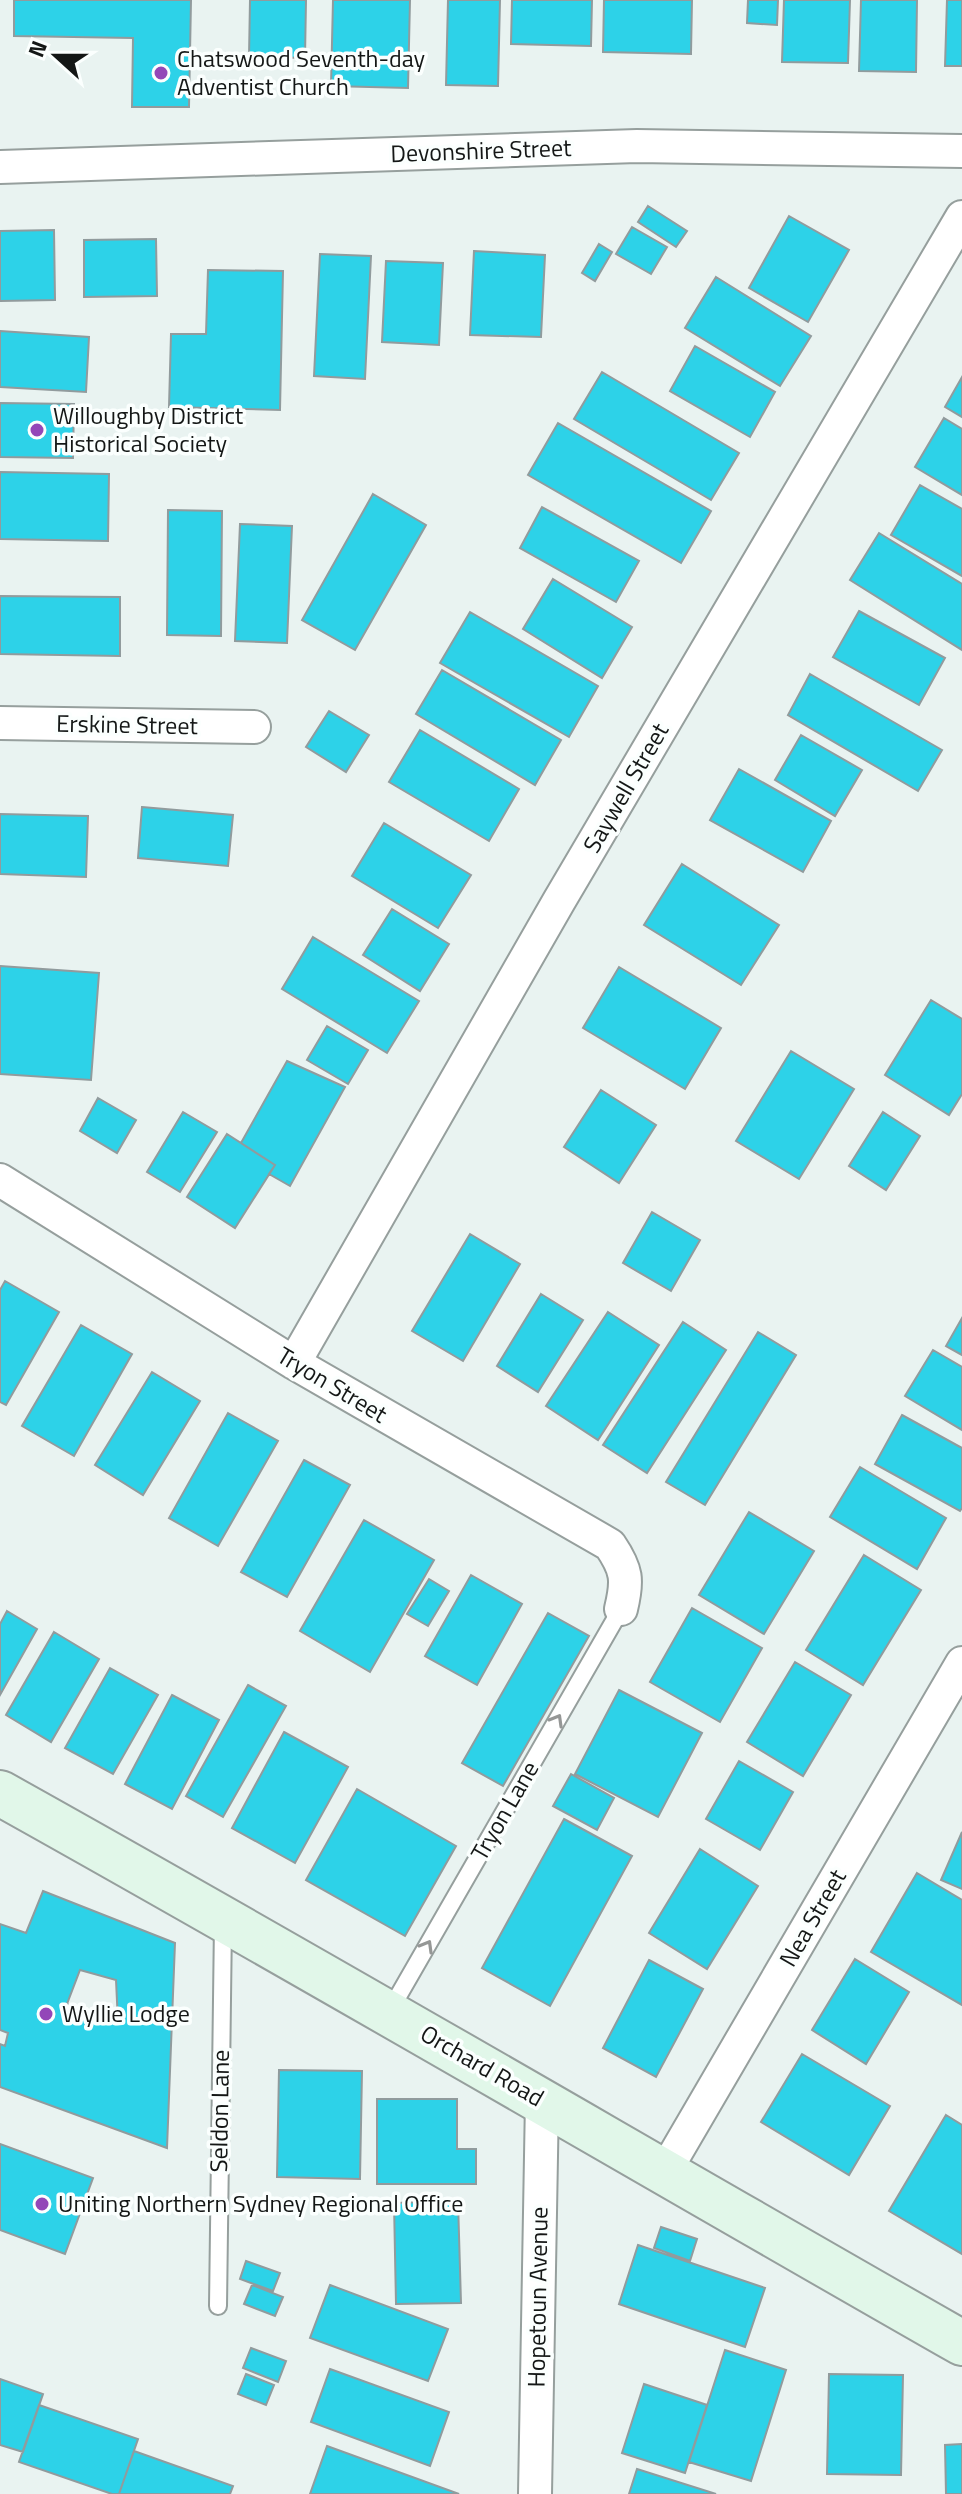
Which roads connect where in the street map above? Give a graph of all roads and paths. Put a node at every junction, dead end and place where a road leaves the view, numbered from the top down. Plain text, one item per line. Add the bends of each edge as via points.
1 (962, 151) edge
2 (0, 167) edge
3 (962, 217) edge
4 (0, 723) edge
5 (254, 727) dead end
6 (0, 1180) edge
7 (294, 1363) junction
8 (621, 1609) joint
9 (962, 1663) edge
10 (0, 1793) edge
11 (223, 1917) junction
12 (389, 2013) junction
13 (542, 2100) junction
14 (664, 2173) junction
15 (218, 2306) dead end
16 (962, 2343) edge
17 (535, 2494) edge

1 - 2 street, Devonshire Street via 637,146
3 - 7 street, Saywell Street
4 - 5 street, Erskine Street
6 - 7 street, Tryon Street
7 - 8 street, Tryon Street via 610,1545 624,1565
12 -> 8 lane, Tryon Lane
9 - 14 street, Nea Street
10 - 11 street, Orchard Road
11 - 12 street, Orchard Road
11 - 15 lane, Seldon Lane
12 - 13 street, Orchard Road
13 - 14 street, Orchard Road
13 - 17 street, Hopetoun Avenue
14 - 16 street, Orchard Road

